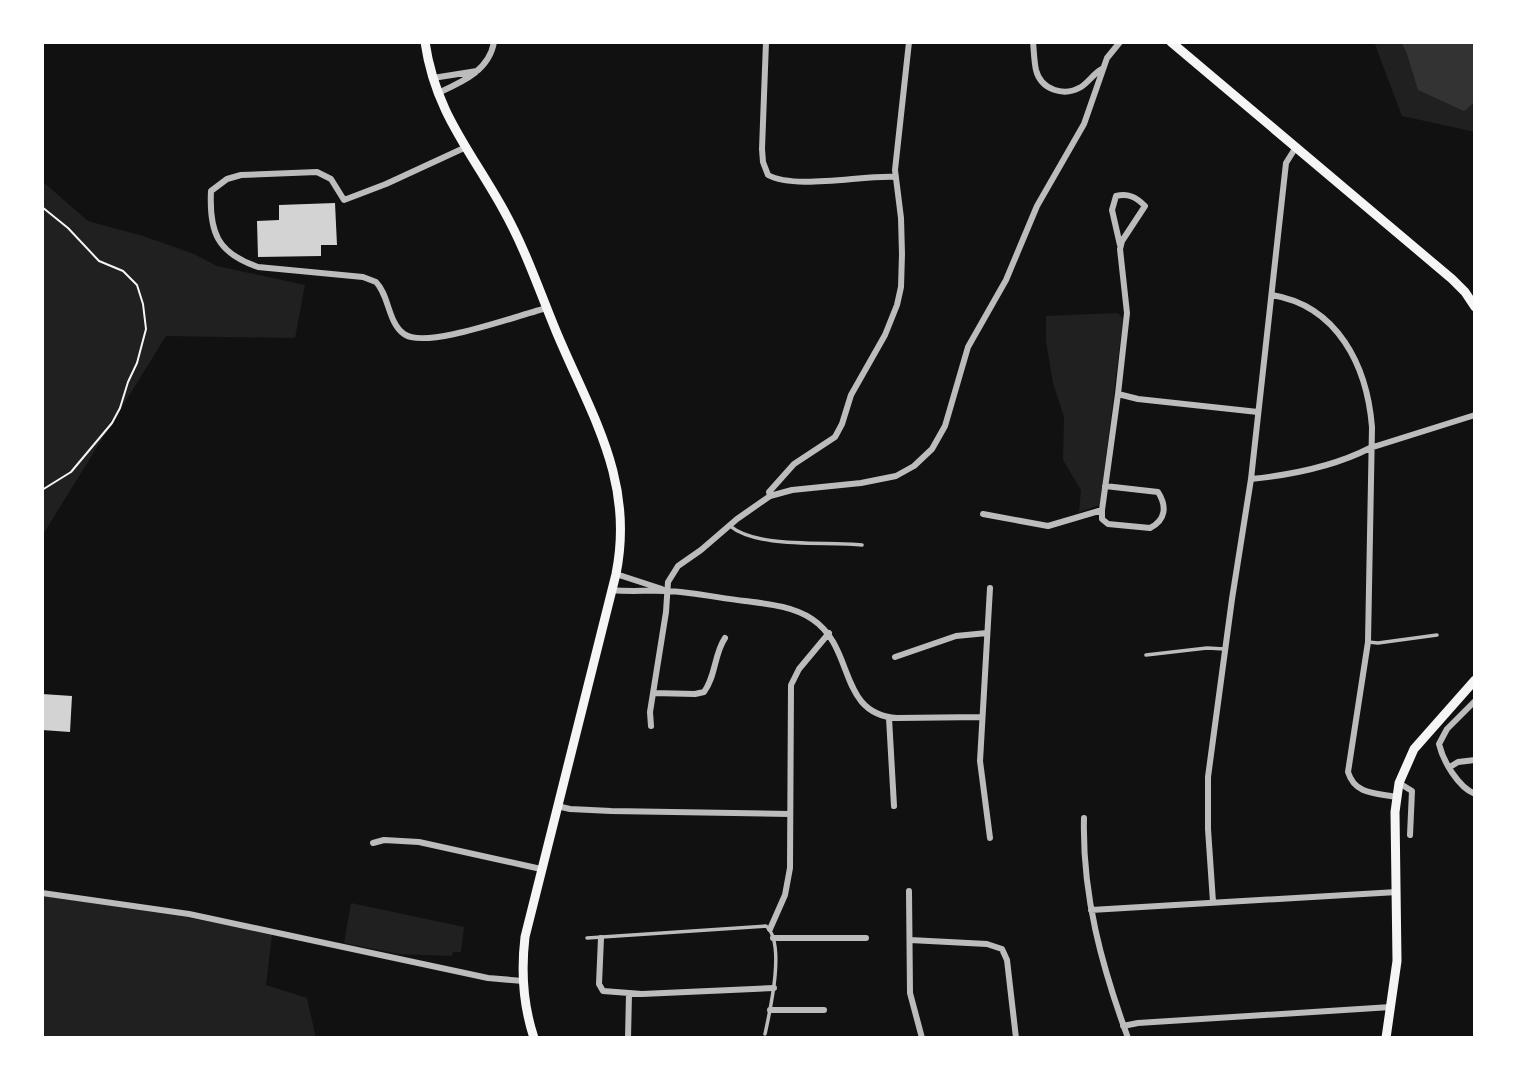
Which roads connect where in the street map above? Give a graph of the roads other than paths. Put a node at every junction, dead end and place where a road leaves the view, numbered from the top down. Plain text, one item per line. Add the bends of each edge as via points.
1 (425, 42) edge
2 (494, 42) edge
3 (766, 42) edge
4 (909, 42) edge
5 (1033, 42) edge
6 (1120, 42) edge
7 (1171, 42) edge
8 (1102, 69) junction
9 (478, 70) junction
10 (433, 78) junction
11 (438, 93) junction
12 (1296, 147) junction
13 (464, 148) junction
14 (895, 177) junction
15 (1120, 246) junction
16 (1272, 295) junction
17 (1475, 307) edge
18 (547, 308) junction
19 (1118, 394) junction
20 (1258, 412) junction
21 (1475, 415) edge
22 (1370, 448) junction
23 (1251, 480) junction
24 (1105, 486) junction
25 (770, 496) junction
26 (1102, 510) junction
27 (983, 513) dead end
28 (730, 526) junction
29 (862, 545) dead end
30 (616, 574) junction
31 (990, 588) dead end
32 (612, 590) junction
33 (667, 591) junction
34 (829, 633) junction
35 (987, 633) junction
36 (1437, 635) dead end
37 (725, 638) dead end
38 (1368, 642) junction
39 (1225, 649) junction
40 (1146, 655) dead end
41 (895, 657) dead end
42 (1475, 680) edge
43 (653, 693) junction
44 (1475, 701) edge
45 (982, 717) junction
46 (889, 718) junction
47 (651, 726) dead end
48 (1475, 760) edge
49 (1450, 767) junction
50 (1399, 783) junction
51 (1475, 794) edge
52 (1397, 797) junction
53 (557, 806) junction
54 (894, 806) dead end
55 (790, 814) junction
56 (1084, 818) dead end
57 (1410, 835) dead end
58 (990, 838) dead end
59 (373, 843) dead end
60 (541, 869) junction
61 (909, 891) dead end
62 (1397, 892) junction
63 (42, 893) edge
64 (1213, 902) junction
65 (1091, 910) junction
66 (770, 929) junction
67 (587, 938) dead end
68 (601, 938) junction
69 (774, 938) junction
70 (866, 938) dead end
71 (910, 940) junction
72 (523, 981) junction
73 (774, 988) junction
74 (629, 994) junction
75 (1391, 1007) junction
76 (770, 1010) junction
77 (824, 1010) dead end
78 (1124, 1026) junction
79 (765, 1034) dead end
80 (534, 1038) edge
81 (628, 1038) edge
82 (922, 1038) edge
83 (1016, 1038) edge
84 (1128, 1038) edge
85 (1386, 1038) edge

1 - 10 main road
2 - 9 street via 490,58
3 - 14 street via 762,149 768,175 807,181
4 - 14 street
5 - 8 street via 1038,75 1043,84 1057,91 1083,86
6 - 8 street
7 - 12 main road
8 - 25 street via 1084,124 1037,206 1006,280 963,358 945,426 932,449 896,477
9 - 10 street
9 - 11 street
10 - 11 main road
11 - 13 main road
12 - 16 street via 1286,163
12 - 17 main road via 1452,279
13 - 18 main road via 515,229
13 - 18 street via 344,200 331,179 317,172 227,179 211,191 211,221 218,240 242,262 288,271 363,276 376,282 397,326 415,339 446,337
14 - 25 street via 902,264 897,305 851,395 838,433 794,464
15 - 15 street via 1144,206 1122,195 1116,196 1112,209
15 - 19 street via 1127,313
16 - 20 street
16 - 22 street via 1309,308 1347,344 1361,370 1369,401
18 - 30 main road via 602,435 617,484 622,525
19 - 20 street
19 - 24 street
20 - 23 street
21 - 22 street
22 - 23 street via 1354,456
22 - 38 street
23 - 39 street
24 - 26 street
24 - 26 street via 1155,491 1164,508 1161,519 1150,528 1108,524 1102,519
25 - 28 street
26 - 27 street via 1048,526
28 - 29 lane via 766,539
28 - 33 street via 678,566
30 - 32 main road
30 - 33 street
31 - 35 street
32 - 33 street
32 - 53 main road
33 - 34 street via 790,608
33 - 43 street
34 - 46 street via 857,697
34 - 55 street via 791,685
35 - 41 street via 956,636
35 - 45 street
36 - 38 lane
37 - 43 street via 704,692
38 - 52 street via 1348,772 1351,783 1360,789
39 - 40 lane
39 - 64 street via 1208,777
42 - 50 main road via 1415,749
43 - 47 street
44 - 49 street via 1439,741
45 - 46 street
45 - 58 street via 981,779
46 - 54 street
48 - 49 street
49 - 51 street via 1464,788
50 - 52 main road
50 - 57 street via 1412,792
52 - 62 main road
53 - 55 street
53 - 60 main road
55 - 66 street via 787,889
56 - 65 street
59 - 60 street via 410,841
60 - 72 main road via 525,937
61 - 71 street
62 - 64 street
62 - 75 main road
63 - 72 street via 189,914 488,978
64 - 65 street
65 - 78 street
66 - 68 lane
66 - 69 lane
67 - 68 lane
68 - 74 street via 600,988
69 - 70 street
69 - 73 lane
71 - 82 street via 910,993
71 - 83 street via 987,944 1002,949
72 - 80 main road
73 - 74 street
73 - 76 lane
74 - 81 street
75 - 78 street
75 - 85 main road
76 - 77 street
76 - 79 lane
78 - 84 street

